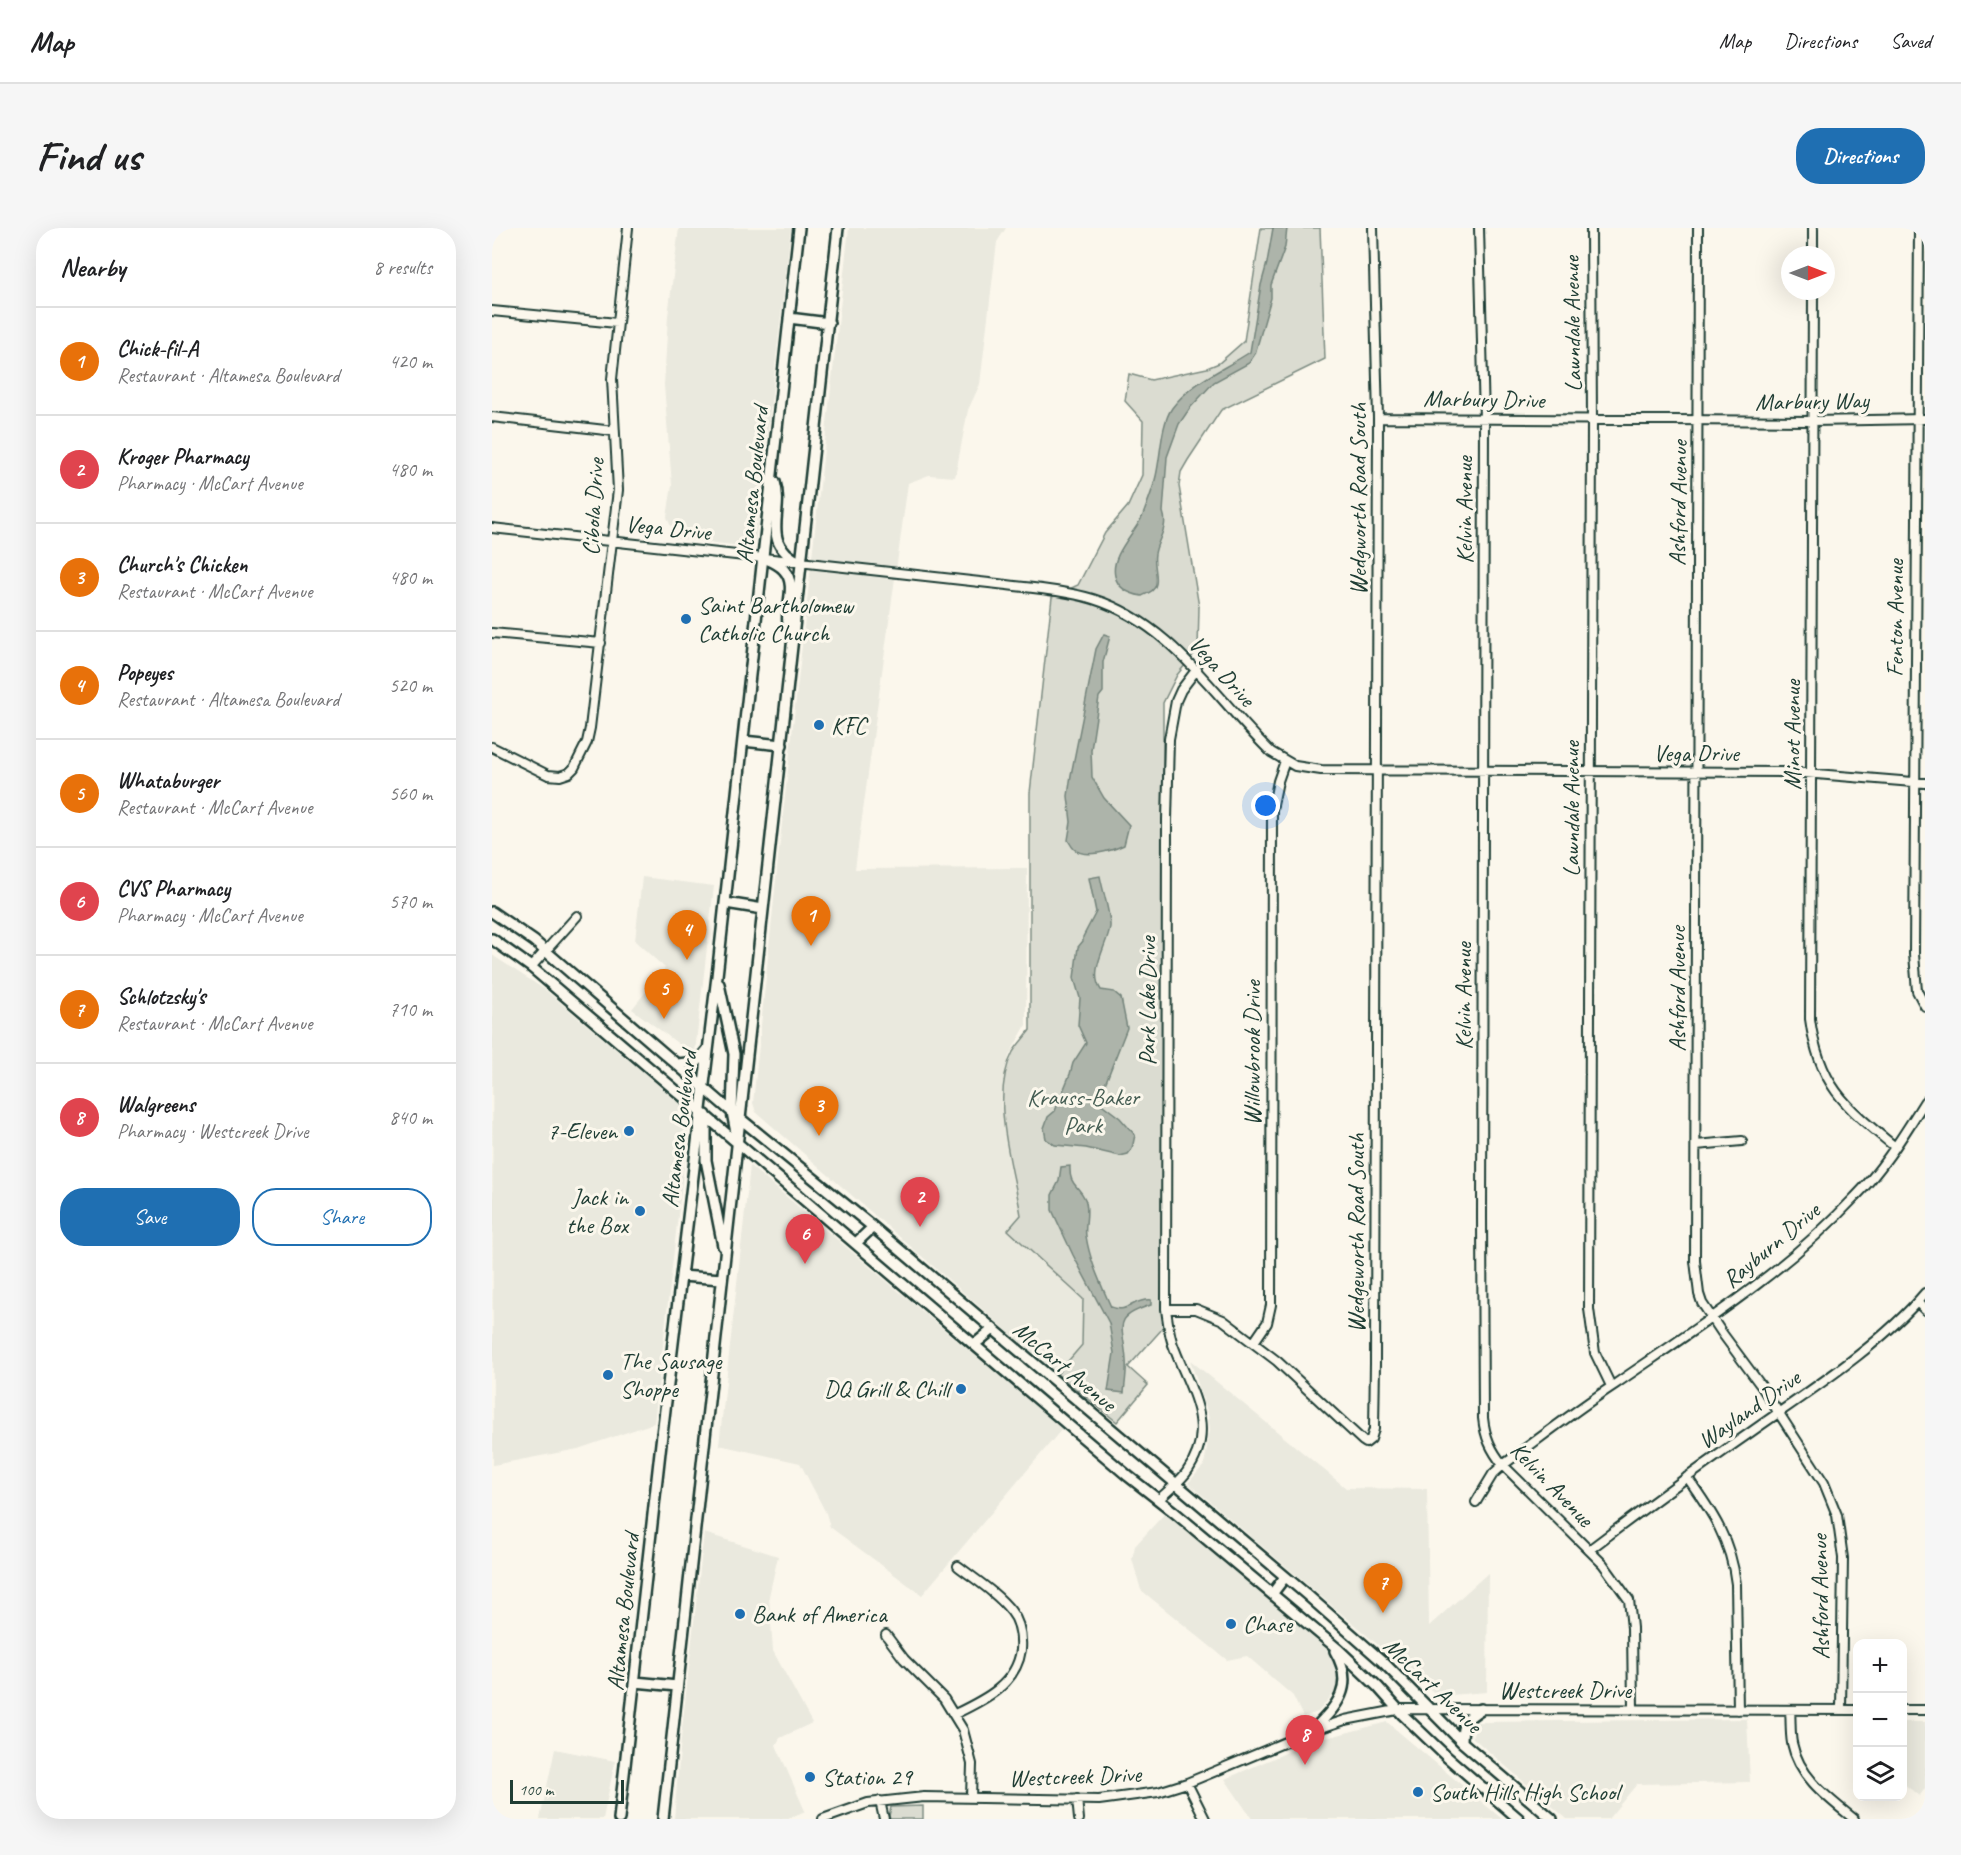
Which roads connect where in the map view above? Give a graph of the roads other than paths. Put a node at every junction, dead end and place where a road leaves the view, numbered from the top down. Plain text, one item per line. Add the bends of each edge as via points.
1 (628, 228) edge
2 (799, 228) edge
3 (838, 228) edge
4 (1373, 228) edge
5 (1479, 228) edge
6 (1591, 228) edge
7 (1698, 228) edge
8 (1813, 228) edge
9 (1919, 228) edge
10 (1813, 246) edge
11 (1813, 300) edge
12 (492, 311) edge
13 (789, 318) junction
14 (617, 323) junction
15 (829, 323) junction
16 (492, 417) edge
17 (1378, 418) junction
18 (1484, 419) junction
19 (1921, 419) edge
20 (1592, 420) junction
21 (1698, 421) junction
22 (1813, 421) junction
23 (614, 431) junction
24 (773, 474) junction
25 (492, 528) edge
26 (613, 541) junction
27 (764, 558) junction
28 (801, 563) junction
29 (492, 633) edge
30 (794, 637) junction
31 (601, 643) junction
32 (1197, 669) junction
33 (743, 741) junction
34 (782, 745) junction
35 (492, 747) edge
36 (1286, 761) junction
37 (1377, 771) junction
38 (1484, 771) junction
39 (1591, 771) junction
40 (1697, 772) junction
41 (1811, 773) junction
42 (1914, 783) junction
43 (1925, 783) edge
44 (726, 903) junction
45 (763, 909) junction
46 (492, 912) edge
47 (577, 916) dead end
48 (492, 939) edge
49 (546, 951) junction
50 (531, 967) junction
51 (717, 976) junction
52 (1925, 1006) edge
53 (709, 1048) junction
54 (677, 1064) junction
55 (704, 1086) junction
56 (1925, 1101) edge
57 (732, 1112) junction
58 (703, 1114) junction
59 (740, 1119) junction
60 (1742, 1141) dead end
61 (738, 1142) junction
62 (1696, 1145) junction
63 (1895, 1147) junction
64 (873, 1227) junction
65 (856, 1243) junction
66 (725, 1254) junction
67 (681, 1276) junction
68 (722, 1279) junction
69 (1925, 1293) edge
70 (1917, 1302) junction
71 (1166, 1309) junction
72 (1925, 1310) edge
73 (1711, 1317) junction
74 (992, 1330) junction
75 (1254, 1342) junction
76 (975, 1344) junction
77 (1611, 1386) junction
78 (1779, 1413) junction
79 (1503, 1465) junction
80 (1687, 1477) junction
81 (1175, 1484) junction
82 (1159, 1499) junction
83 (1476, 1502) dead end
84 (1589, 1550) junction
85 (958, 1566) dead end
86 (1285, 1577) junction
87 (1272, 1594) junction
88 (886, 1635) dead end
89 (1331, 1643) junction
90 (635, 1682) junction
91 (677, 1686) junction
92 (1428, 1709) junction
93 (1481, 1709) junction
94 (1633, 1709) junction
95 (1399, 1710) junction
96 (1738, 1710) junction
97 (1790, 1710) junction
98 (1840, 1710) junction
99 (1853, 1710) edge
100 (1907, 1710) edge
101 (1925, 1710) edge
102 (955, 1714) junction
103 (1312, 1731) junction
104 (1462, 1742) junction
105 (1187, 1783) junction
106 (971, 1798) junction
107 (1077, 1799) junction
108 (880, 1802) junction
109 (620, 1817) edge
110 (663, 1819) edge
111 (823, 1819) edge
112 (884, 1819) edge
113 (1079, 1819) edge
114 (1204, 1819) edge
115 (1519, 1819) edge
116 (1552, 1819) edge
117 (1854, 1819) edge

1 - 14 street, Cibola Drive
2 - 13 main road, Altamesa Boulevard
3 - 15 main road
4 - 17 street, Wedgworth Road South
5 - 18 street, Kelvin Avenue
6 - 20 street, Lawndale Avenue
7 - 21 street, Ashford Avenue
8 - 10 street
9 - 19 street, Fenton Avenue
11 - 22 street, Minot Avenue
12 - 14 street
13 - 15 main road
13 - 24 main road, Altamesa Boulevard
14 - 23 street, Cibola Drive via 612,379
15 - 28 main road
16 - 23 street
17 - 18 street, Marbury Drive
17 - 37 street, Wedgworth Road South
18 - 20 street, Marbury Drive
18 - 38 street, Kelvin Avenue
19 - 22 street, Marbury Way
19 - 42 street, Fenton Avenue
20 - 21 street, Marbury Drive
20 - 39 street, Lawndale Avenue
21 - 22 street, Marbury Way
21 - 40 street, Ashford Avenue
22 - 41 street, Minot Avenue
23 - 26 street, Cibola Drive via 618,490
24 - 27 main road, Altamesa Boulevard
24 - 28 main road via 776,536 790,558
25 - 26 street, Vega Drive
26 - 27 street, Vega Drive
26 - 31 street, Cibola Drive
27 - 28 street, Vega Drive
27 - 30 main road via 778,564 788,577 787,626
27 - 33 main road, Altamesa Boulevard
28 - 30 main road
28 - 32 street, Vega Drive via 1057,591 1094,599 1151,627
29 - 31 street
30 - 34 main road
31 - 35 street, Cibola Drive via 587,742 570,773 548,775
32 - 36 street, Vega Drive via 1254,736
32 - 71 street, Park Lake Drive via 1176,701 1169,739
33 - 34 main road
33 - 44 main road, Altamesa Boulevard
34 - 45 main road
36 - 37 street, Vega Drive via 1321,770
36 - 75 street, Willowbrook Drive via 1272,810 1271,1305
37 - 38 street, Vega Drive
37 - 75 street, Wedgeworth Road South via 1375,1363 1371,1439 1363,1441
38 - 39 street, Vega Drive
38 - 79 street, Kelvin Avenue via 1483,1418 1487,1439
39 - 40 street, Vega Drive
39 - 77 street, Lawndale Avenue via 1588,1309 1595,1353
40 - 41 street, Vega Drive
40 - 62 street, Ashford Avenue
41 - 42 street, Vega Drive
41 - 63 street, Minot Avenue via 1809,997 1818,1059 1854,1114
42 - 43 street, Vega Drive
42 - 52 street, Fenton Avenue via 1914,954 1917,991
44 - 45 main road
44 - 51 main road, Altamesa Boulevard
45 - 59 main road
46 - 49 main road, McCart Avenue
47 - 49 street
48 - 50 main road, McCart Avenue
49 - 50 street
49 - 54 main road, McCart Avenue
50 - 58 main road, McCart Avenue
51 - 53 main road, Altamesa Boulevard
51 - 57 main road via 734,1054
53 - 54 main road via 697,1062
53 - 55 main road, Altamesa Boulevard
54 - 55 main road, McCart Avenue
55 - 57 main road, McCart Avenue
55 - 58 main road, Altamesa Boulevard
56 - 63 street, Rayburn Drive
57 - 59 main road, McCart Avenue
57 - 61 main road
58 - 61 main road, McCart Avenue
58 - 66 main road via 706,1160
58 - 67 main road, Altamesa Boulevard
59 - 61 main road
59 - 64 main road, McCart Avenue
60 - 62 street
61 - 65 main road, McCart Avenue
61 - 66 main road
62 - 73 street, Ashford Avenue via 1695,1261 1699,1294
63 - 73 street, Rayburn Drive via 1856,1197 1800,1251
64 - 65 main road
64 - 74 main road, McCart Avenue
65 - 76 main road, McCart Avenue
66 - 68 main road
67 - 68 main road
67 - 90 main road, Altamesa Boulevard
68 - 91 main road
69 - 70 street, Wayland Drive
70 - 72 street
70 - 78 street, Wayland Drive via 1837,1371
71 - 75 street, Wedgeworth Road South via 1204,1311
71 - 81 street, Park Lake Drive via 1169,1335 1196,1397 1201,1422 1195,1455
73 - 77 street, Rayburn Drive
73 - 78 street, Ashford Avenue
74 - 76 main road
74 - 81 main road, McCart Avenue
76 - 82 main road, McCart Avenue
77 - 79 street, Rayburn Drive
78 - 80 street, Wayland Drive
78 - 98 street, Ashford Avenue via 1824,1483 1837,1515 1843,1558
79 - 83 street, Rayburn Drive
79 - 84 street, Kelvin Avenue
80 - 84 street, Wayland Drive
80 - 96 street via 1715,1518 1734,1564
81 - 82 street, Park Lake Drive
81 - 86 main road, McCart Avenue
82 - 87 main road, McCart Avenue
84 - 94 street, Kelvin Avenue via 1629,1600
85 - 102 street via 1011,1611 1022,1642 1019,1660 1005,1683 984,1700
86 - 87 main road
86 - 92 main road, McCart Avenue via 1382,1661
87 - 89 main road, McCart Avenue
88 - 102 street
89 - 95 main road, McCart Avenue
89 - 103 main road via 1343,1665 1343,1692 1333,1710
90 - 91 main road
90 - 109 main road, Altamesa Boulevard
91 - 110 main road
92 - 93 street, Westcreek Drive
92 - 95 street, Westcreek Drive
92 - 104 main road, McCart Avenue
93 - 94 street, Westcreek Drive
93 - 104 main road via 1467,1719
94 - 96 street, Westcreek Drive
95 - 103 street, Westcreek Drive
95 - 115 main road, McCart Avenue
96 - 97 street, Westcreek Drive
97 - 98 street, Westcreek Drive
97 - 117 street via 1795,1755 1819,1791
98 - 99 street, Westcreek Drive
100 - 101 street
102 - 106 street via 969,1745
103 - 105 street, Westcreek Drive
104 - 116 main road, McCart Avenue
105 - 107 street, Westcreek Drive via 1126,1797
105 - 114 street
106 - 107 street, Westcreek Drive
106 - 108 street, Westcreek Drive via 943,1796
107 - 113 street
108 - 111 street, Westcreek Drive via 852,1807
108 - 112 street

